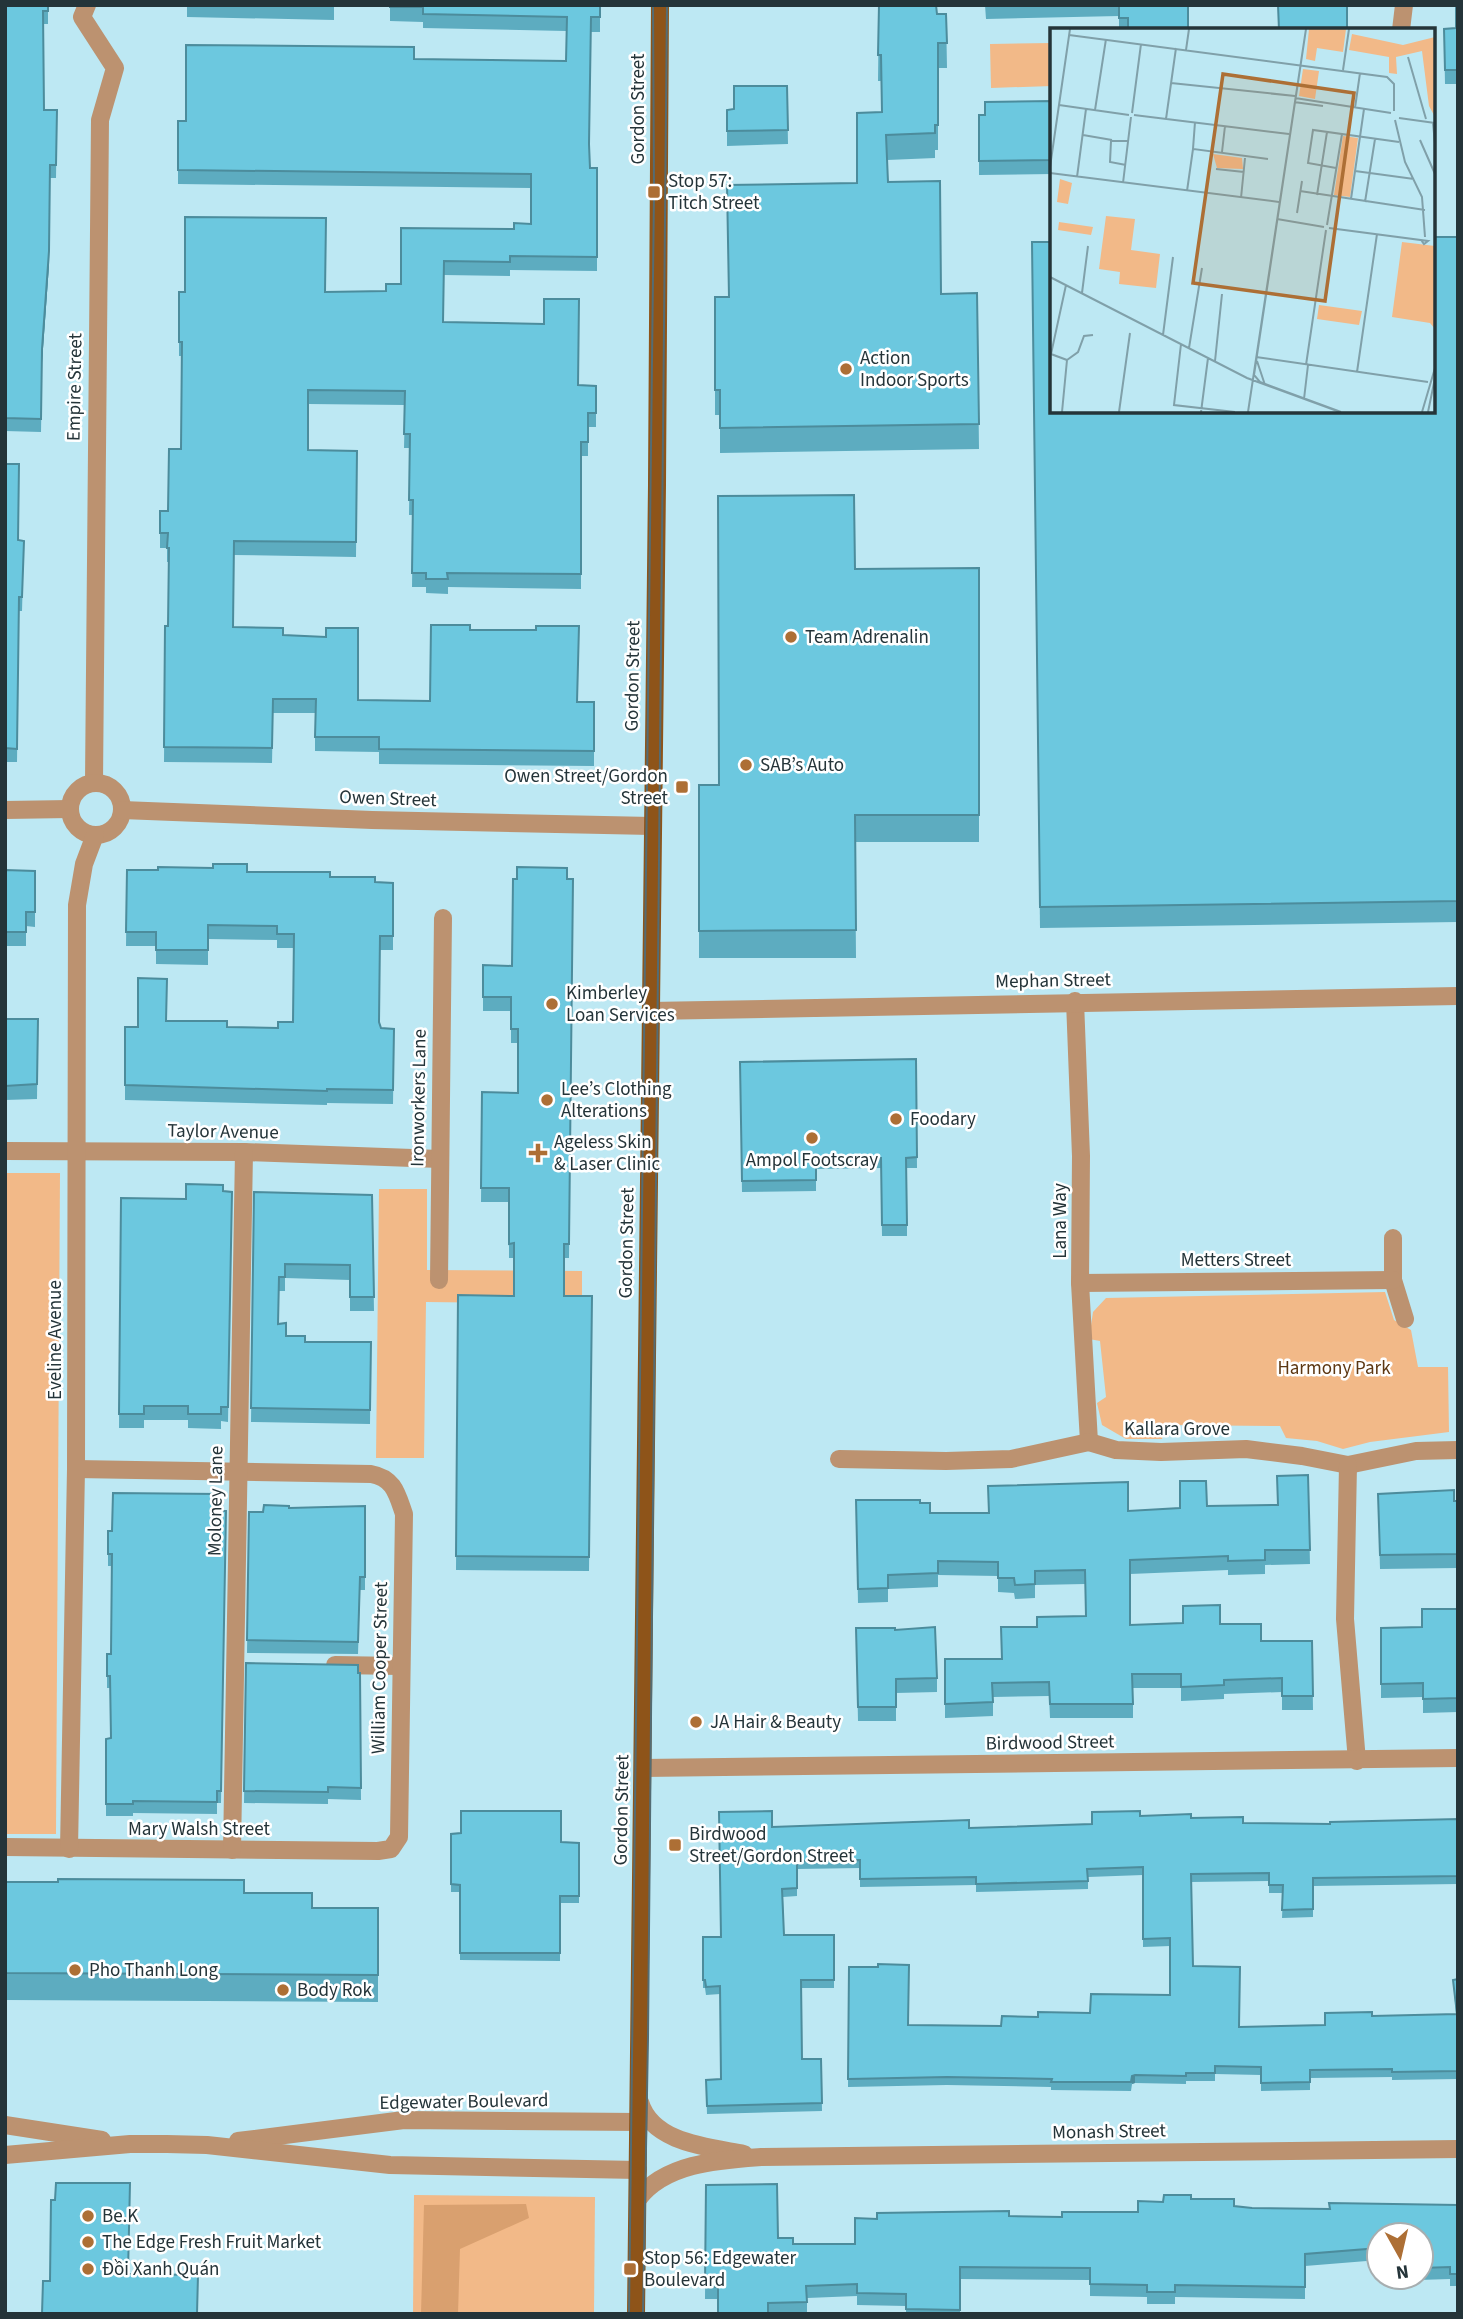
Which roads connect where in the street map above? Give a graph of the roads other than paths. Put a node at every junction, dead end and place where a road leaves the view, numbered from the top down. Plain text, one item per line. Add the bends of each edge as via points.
1 (87, 5) edge
2 (660, 5) edge
3 (1404, 5) edge
4 (1401, 28) edge
5 (94, 782) junction
6 (70, 809) junction
7 (5, 810) edge
8 (122, 810) junction
9 (652, 826) junction
10 (96, 835) junction
11 (443, 918) dead end
12 (1458, 996) edge
13 (1075, 1001) junction
14 (650, 1010) junction
15 (5, 1151) edge
16 (75, 1151) junction
17 (244, 1152) junction
18 (440, 1160) junction
19 (1393, 1238) dead end
20 (439, 1279) dead end
21 (1393, 1280) junction
22 (1080, 1283) junction
23 (1405, 1319) dead end
24 (1089, 1442) junction
25 (1458, 1450) edge
26 (839, 1459) dead end
27 (1348, 1465) junction
28 (76, 1469) junction
29 (237, 1474) junction
30 (318, 1665) edge
31 (401, 1666) junction
32 (1458, 1758) edge
33 (1357, 1760) junction
34 (643, 1768) junction
35 (5, 1847) edge
36 (69, 1849) junction
37 (391, 1849) joint
38 (232, 1850) junction
39 (639, 2099) junction
40 (639, 2122) junction
41 (5, 2125) edge
42 (130, 2144) junction
43 (207, 2145) junction
44 (1458, 2149) edge
45 (5, 2155) edge
46 (761, 2157) junction
47 (638, 2170) junction
48 (638, 2199) junction
49 (636, 2314) edge

1 - 5 street, Empire Street via 82,17 115,68 100,121
2 - 9 main road, Gordon Street
3 - 4 street
5 - 6 street via 80,788
5 - 8 street via 118,794
6 - 7 street
6 - 10 street via 80,830
8 - 9 street, Owen Street
8 - 10 street via 111,830
9 - 14 main road, Gordon Street
10 - 16 street, Eveline Avenue via 84,864 77,905
11 - 18 street, Ironworkers Lane
12 - 13 street, Mephan Street
13 - 14 street, Mephan Street
13 - 22 street, Lana Way
14 - 34 main road, Gordon Street
15 - 16 street, Taylor Avenue
16 - 17 street, Taylor Avenue
16 - 28 street, Eveline Avenue
17 - 18 street, Taylor Avenue
17 - 29 street, Moloney Lane
18 - 20 street, Ironworkers Lane
19 - 21 street
21 - 22 street, Metters Street
21 - 23 street
22 - 24 street, Lana Way
24 - 26 street, Kallara Grove via 1011,1459
24 - 27 street, Kallara Grove via 1116,1450 1246,1449
25 - 27 street, Kallara Grove via 1416,1451
27 - 33 street via 1345,1619
28 - 29 street
28 - 36 street, Eveline Avenue
29 - 31 street, William Cooper Street via 371,1474 395,1487 404,1514
29 - 38 street, Moloney Lane via 242,1664
30 - 31 street
31 - 37 street, William Cooper Street via 399,1837
32 - 33 street, Birdwood Street
33 - 34 street, Birdwood Street
34 - 39 main road, Gordon Street
35 - 36 street, Mary Walsh Street
36 - 38 street, Mary Walsh Street
37 - 38 street, Mary Walsh Street
39 - 40 main road, Gordon Street
39 - 46 street, Monash Street via 649,2119 667,2134 689,2143
40 - 43 street, Edgewater Boulevard via 404,2120
40 - 47 main road, Gordon Street
41 - 42 street, Edgewater Boulevard
42 - 43 street, Edgewater Boulevard
42 - 45 street, Edgewater Boulevard
43 - 47 street, Edgewater Boulevard via 390,2165
44 - 46 street, Monash Street
46 - 48 street, Monash Street via 681,2170 656,2180
47 - 48 main road, Gordon Street
48 - 49 main road, Gordon Street

